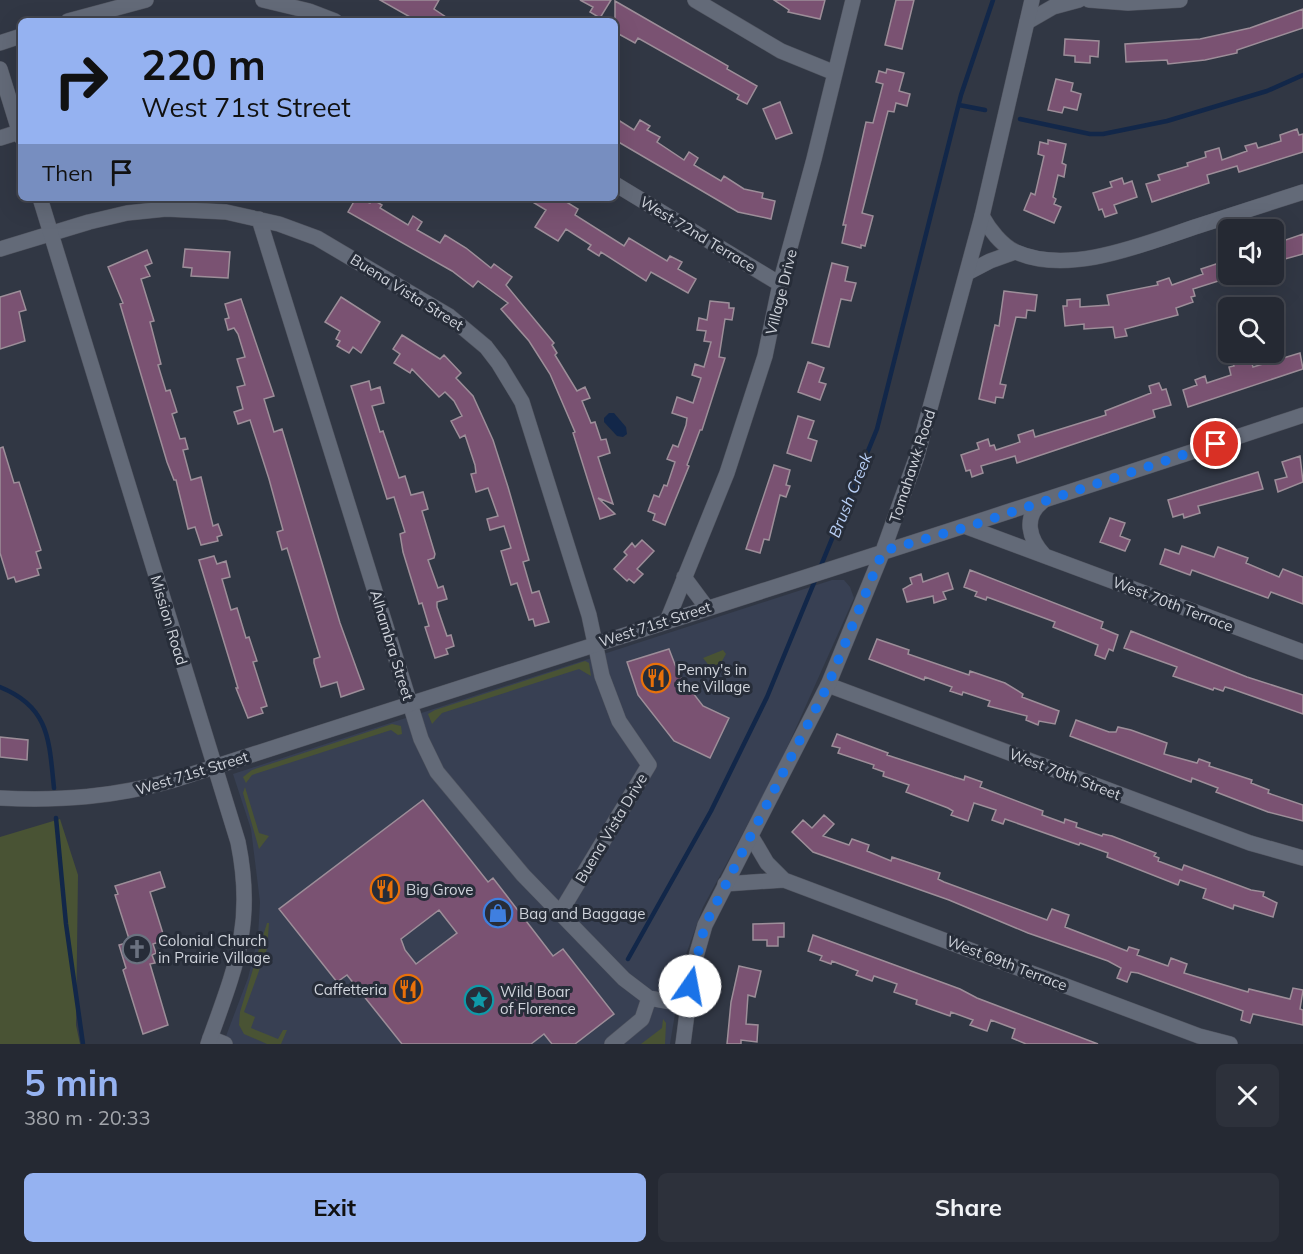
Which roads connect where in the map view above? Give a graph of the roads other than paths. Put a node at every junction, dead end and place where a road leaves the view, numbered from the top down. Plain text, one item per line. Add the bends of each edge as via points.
1 (146, 0) edge
2 (263, 0) edge
3 (695, 0) edge
4 (853, 0) edge
5 (1032, 0) edge
6 (1079, 0) edge
7 (1089, 0) edge
8 (1180, 0) edge
9 (79, 18) edge
10 (327, 18) edge
11 (1027, 22) junction
12 (18, 37) edge
13 (0, 43) edge
14 (0, 69) edge
15 (835, 73) junction
16 (18, 128) edge
17 (18, 134) edge
18 (0, 138) edge
19 (618, 186) edge
20 (1303, 192) edge
21 (41, 201) edge
22 (982, 216) junction
23 (259, 219) junction
24 (51, 235) junction
25 (0, 249) edge
26 (1015, 252) junction
27 (967, 273) junction
28 (780, 284) junction
29 (1303, 415) edge
30 (1042, 502) junction
31 (967, 527) junction
32 (883, 551) junction
33 (1044, 555) junction
34 (684, 577) junction
35 (707, 608) junction
36 (666, 621) junction
37 (595, 644) junction
38 (1303, 652) edge
39 (828, 685) junction
40 (410, 704) junction
41 (215, 767) junction
42 (0, 798) edge
43 (751, 836) junction
44 (1303, 858) edge
45 (784, 880) junction
46 (726, 884) junction
47 (560, 913) junction
48 (649, 998) junction
49 (687, 1005) junction
50 (209, 1041) edge
51 (225, 1044) edge
52 (612, 1044) edge
53 (684, 1044) edge
54 (1230, 1044) edge

1 - 9 street
2 - 10 street
3 - 15 street via 781,51
4 - 15 street, Village Drive
5 - 11 street, Tomahawk Road
6 - 11 street via 1053,7
7 - 8 street
11 - 22 street, Tomahawk Road
12 - 13 street
14 - 16 street
15 - 28 street, Village Drive
17 - 18 street
19 - 28 street, West 72nd Terrace
20 - 26 street via 1107,255 1043,259
21 - 24 street, Mission Road
22 - 26 street via 988,227
22 - 27 street, Tomahawk Road
23 - 24 street, Buena Vista Street via 225,212 166,209 127,213
23 - 37 street, Buena Vista Street via 317,238 382,274 449,316 500,364 530,425
23 - 40 street, Alhambra Street
24 - 25 street, Buena Vista Street
24 - 41 street, Mission Road
26 - 27 street
27 - 32 street, Tomahawk Road via 917,456
28 - 34 street, Village Drive via 748,413
29 - 30 street, West 71st Street
30 - 31 street, West 71st Street
30 - 33 street via 1032,512 1030,522 1032,538
31 - 32 street, West 71st Street
31 - 33 street, West 70th Terrace
32 - 35 street, West 71st Street
32 - 39 street, Tomahawk Road
33 - 38 street, West 70th Terrace
34 - 35 street
34 - 36 street, Village Drive
35 - 36 street, West 71st Street
36 - 37 street, West 71st Street
37 - 40 street, West 71st Street
37 - 47 street, Buena Vista Drive via 619,721 649,765
39 - 43 street, Tomahawk Road
39 - 44 street, West 70th Street via 1250,843
40 - 41 street, West 71st Street
40 - 47 street, Alhambra Street via 425,751 437,772
41 - 42 street, West 71st Street via 137,791 89,798
41 - 50 street, Mission Road via 238,842 246,893 239,955
43 - 45 street, West 69th Terrace via 767,863
43 - 46 street, Tomahawk Road
45 - 46 street, West 69th Terrace
45 - 54 street, West 69th Terrace
46 - 49 street, Tomahawk Road via 705,925
47 - 48 street, Alhambra Street via 624,979
48 - 49 street
48 - 52 street via 642,1019
49 - 53 street, Tomahawk Road
50 - 51 street

